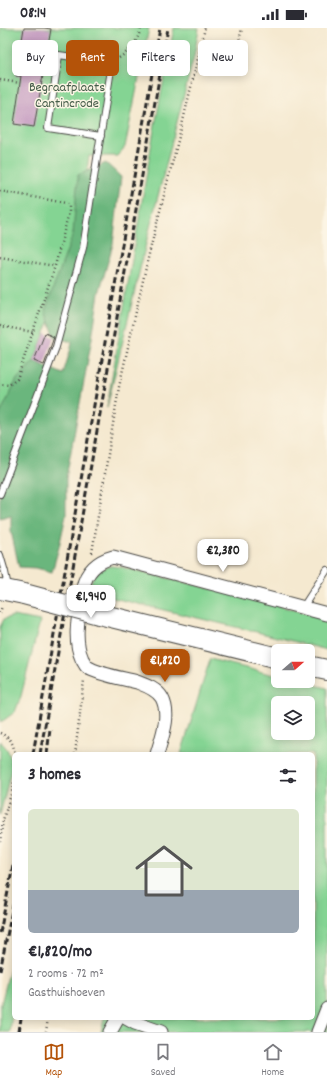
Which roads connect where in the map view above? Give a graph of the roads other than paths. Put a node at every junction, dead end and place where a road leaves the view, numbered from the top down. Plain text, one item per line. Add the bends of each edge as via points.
1 (101, 136) junction
2 (0, 494) edge
3 (0, 555) edge
4 (327, 570) edge
5 (11, 591) edge
6 (304, 607) junction
7 (327, 614) edge
8 (271, 656) edge
9 (315, 667) edge
10 (327, 670) edge
11 (157, 752) edge
12 (327, 1008) edge
13 (117, 1020) edge
14 (130, 1020) edge
15 (110, 1032) edge
16 (161, 1032) edge
17 (318, 1032) edge

1 - 1 lane via 48,128 59,55 112,63
1 - 2 lane via 83,248 56,347
3 - 5 lane
4 - 6 lane
5 - 8 main road, bridge
6 - 7 street
6 - 11 street via 113,557 99,562 84,583 77,632 79,652 85,666 100,673 141,683 162,697 165,719
9 - 10 main road
12 - 17 street
13 - 15 street
14 - 16 street

